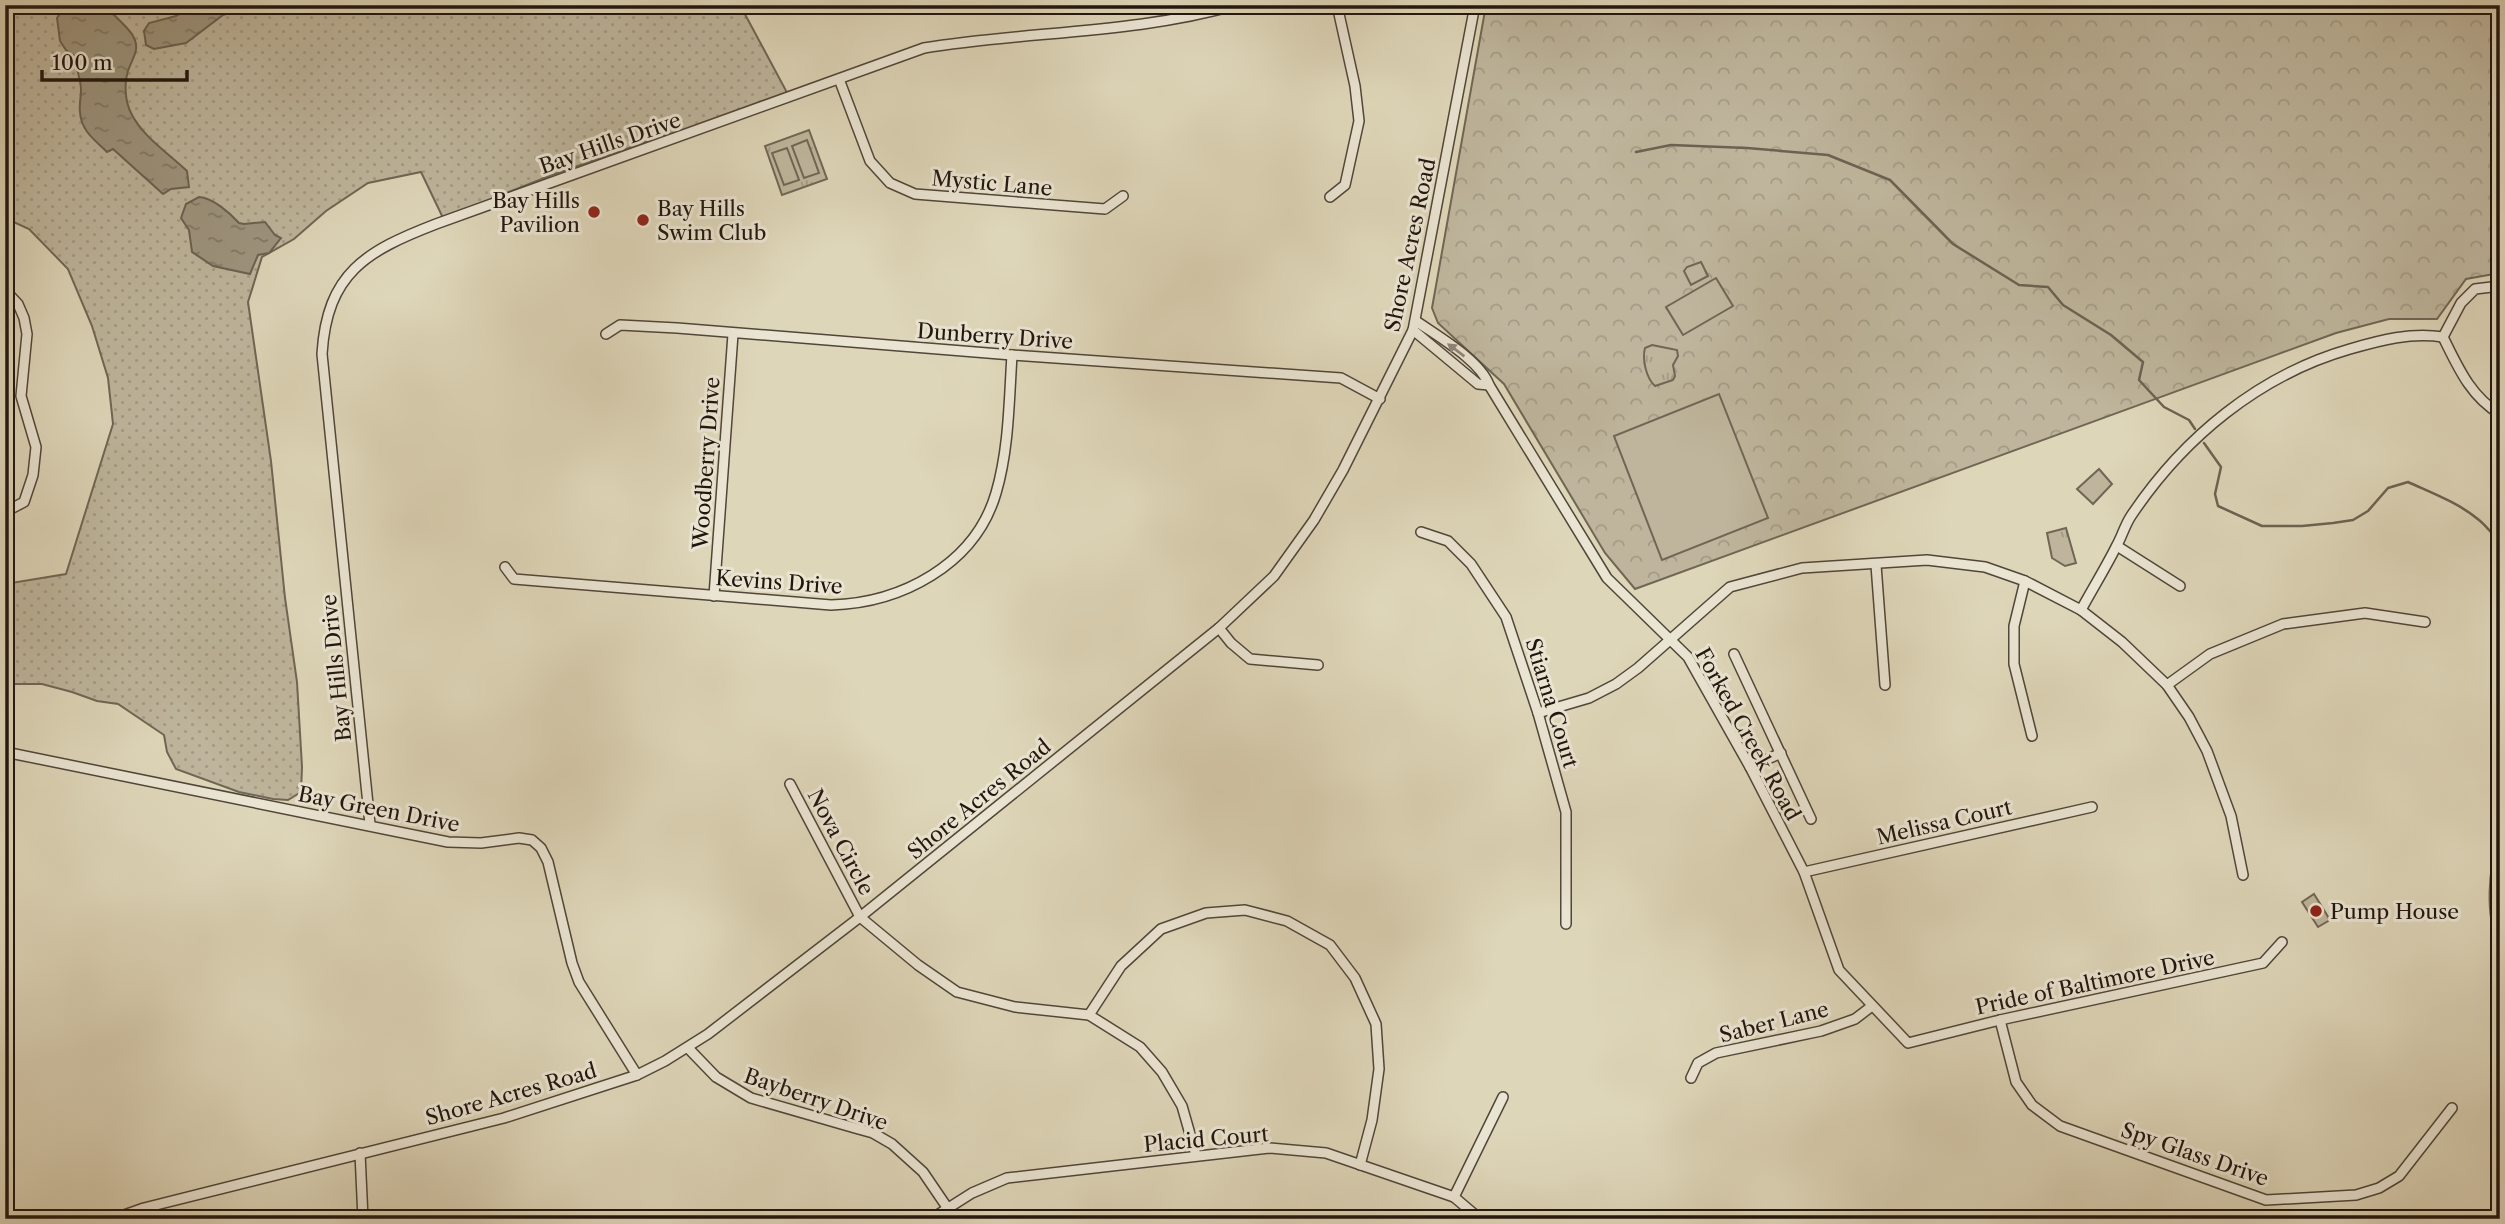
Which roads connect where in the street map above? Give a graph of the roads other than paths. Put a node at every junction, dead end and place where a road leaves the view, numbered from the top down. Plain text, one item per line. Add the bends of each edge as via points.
1 (1236, 5) edge
2 (1337, 5) edge
3 (1475, 5) edge
4 (839, 79) junction
5 (1123, 196) dead end
6 (1330, 197) dead end
7 (2500, 286) edge
8 (5, 290) edge
9 (1414, 326) junction
10 (606, 334) dead end
11 (733, 334) junction
12 (2443, 337) junction
13 (1012, 355) junction
14 (1380, 399) junction
15 (2500, 414) edge
16 (5, 512) edge
17 (1421, 532) dead end
18 (2116, 546) junction
19 (1876, 565) junction
20 (505, 567) dead end
21 (2025, 581) junction
22 (2180, 586) dead end
23 (714, 596) junction
24 (2081, 610) junction
25 (2425, 622) dead end
26 (1219, 628) junction
27 (1670, 639) junction
28 (1734, 654) dead end
29 (1318, 665) dead end
30 (1885, 685) dead end
31 (2167, 685) junction
32 (1538, 713) junction
33 (2032, 736) dead end
34 (5, 752) edge
35 (1781, 753) junction
36 (1750, 767) junction
37 (790, 784) dead end
38 (2092, 807) dead end
39 (1811, 819) dead end
40 (370, 824) junction
41 (1804, 872) junction
42 (2243, 875) dead end
43 (860, 917) junction
44 (1566, 924) dead end
45 (2282, 942) dead end
46 (1872, 1006) junction
47 (1089, 1015) junction
48 (2000, 1020) junction
49 (1908, 1043) joint
50 (688, 1048) junction
51 (636, 1075) junction
52 (1691, 1078) dead end
53 (1503, 1097) dead end
54 (2452, 1108) dead end
55 (360, 1153) junction
56 (1196, 1155) junction
57 (1360, 1166) junction
58 (1454, 1197) junction
59 (949, 1208) junction
60 (114, 1219) edge
61 (363, 1219) edge
62 (930, 1219) edge
63 (955, 1219) edge
64 (1480, 1219) edge

1 - 4 street, Bay Hills Drive via 1157,22 925,48
2 - 6 street via 1359,121 1345,185
3 - 9 street, Shore Acres Road
4 - 5 street, Mystic Lane via 870,161 890,183 915,194 1105,209
4 - 40 street, Bay Hills Drive via 395,240 372,253 342,281 323,333 322,354
7 - 12 street via 2475,289 2461,303
8 - 16 street via 24,318 27,334 21,396 36,447 24,502
9 - 14 street, Shore Acres Road
9 - 27 street, Forked Creek Road via 1460,352 1486,376 1607,578
10 - 11 street, Dunberry Drive via 620,325
11 - 13 street, Dunberry Drive
11 - 23 street, Woodberry Drive
12 - 15 street via 2465,382
12 - 18 street via 2422,334 2377,341 2330,354 2272,380 2217,418 2161,475 2129,518
13 - 14 street, Dunberry Drive via 1341,378
13 - 23 street, Kevins Drive via 1006,439 996,493 977,532 939,571 903,592 858,604
14 - 26 street, Shore Acres Road via 1297,544 1274,576
17 - 32 street, Stiarna Court via 1448,541 1471,564 1506,617
18 - 22 street
18 - 24 street
19 - 21 street via 1927,560 1985,567
19 - 27 street via 1802,568 1730,587
19 - 30 street
20 - 23 street, Kevins Drive via 514,579
21 - 24 street
21 - 33 street via 2014,626 2014,664
24 - 31 street
25 - 31 street via 2365,613 2283,624 2210,653
26 - 29 street via 1250,659
26 - 43 street, Shore Acres Road
27 - 32 street via 1616,684 1589,698
27 - 36 street, Forked Creek Road via 1688,657
28 - 35 street
31 - 42 street via 2189,717 2216,773 2238,841
32 - 44 street, Stiarna Court via 1566,812
34 - 40 street, Bay Green Drive
35 - 36 street
35 - 39 street
36 - 41 street, Forked Creek Road
37 - 43 street, Nova Circle
38 - 41 street, Melissa Court
40 - 51 street, Bay Green Drive via 448,842 481,844 519,838 541,848 579,982
41 - 46 street, Forked Creek Road via 1839,970
43 - 47 street via 957,992 1014,1007
43 - 50 street, Shore Acres Road
45 - 48 street, Pride of Baltimore Drive via 2263,963
46 - 49 street, Forked Creek Road
46 - 52 street, Saber Lane via 1855,1019 1821,1031 1716,1053 1698,1063
47 - 56 street via 1140,1047 1162,1072 1182,1106
47 - 57 street via 1121,966 1160,929 1206,913 1245,910 1287,921 1330,944 1355,978 1376,1024 1379,1069
48 - 49 street, Pride of Baltimore Drive
48 - 54 street, Spy Glass Drive via 2015,1082 2032,1105 2060,1126 2266,1200 2356,1195 2379,1188 2399,1176
50 - 51 street, Shore Acres Road
50 - 59 street, Bayberry Drive via 716,1077 751,1098 855,1128 892,1144 923,1172
51 - 55 street, Shore Acres Road via 504,1118
53 - 58 street
55 - 60 street, Shore Acres Road
55 - 61 street
56 - 57 street, Placid Court via 1269,1148 1326,1153
56 - 59 street, Placid Court via 1007,1178
57 - 58 street, Placid Court
58 - 64 street, Placid Court
59 - 62 street, Placid Court
59 - 63 street, Bayberry Drive

